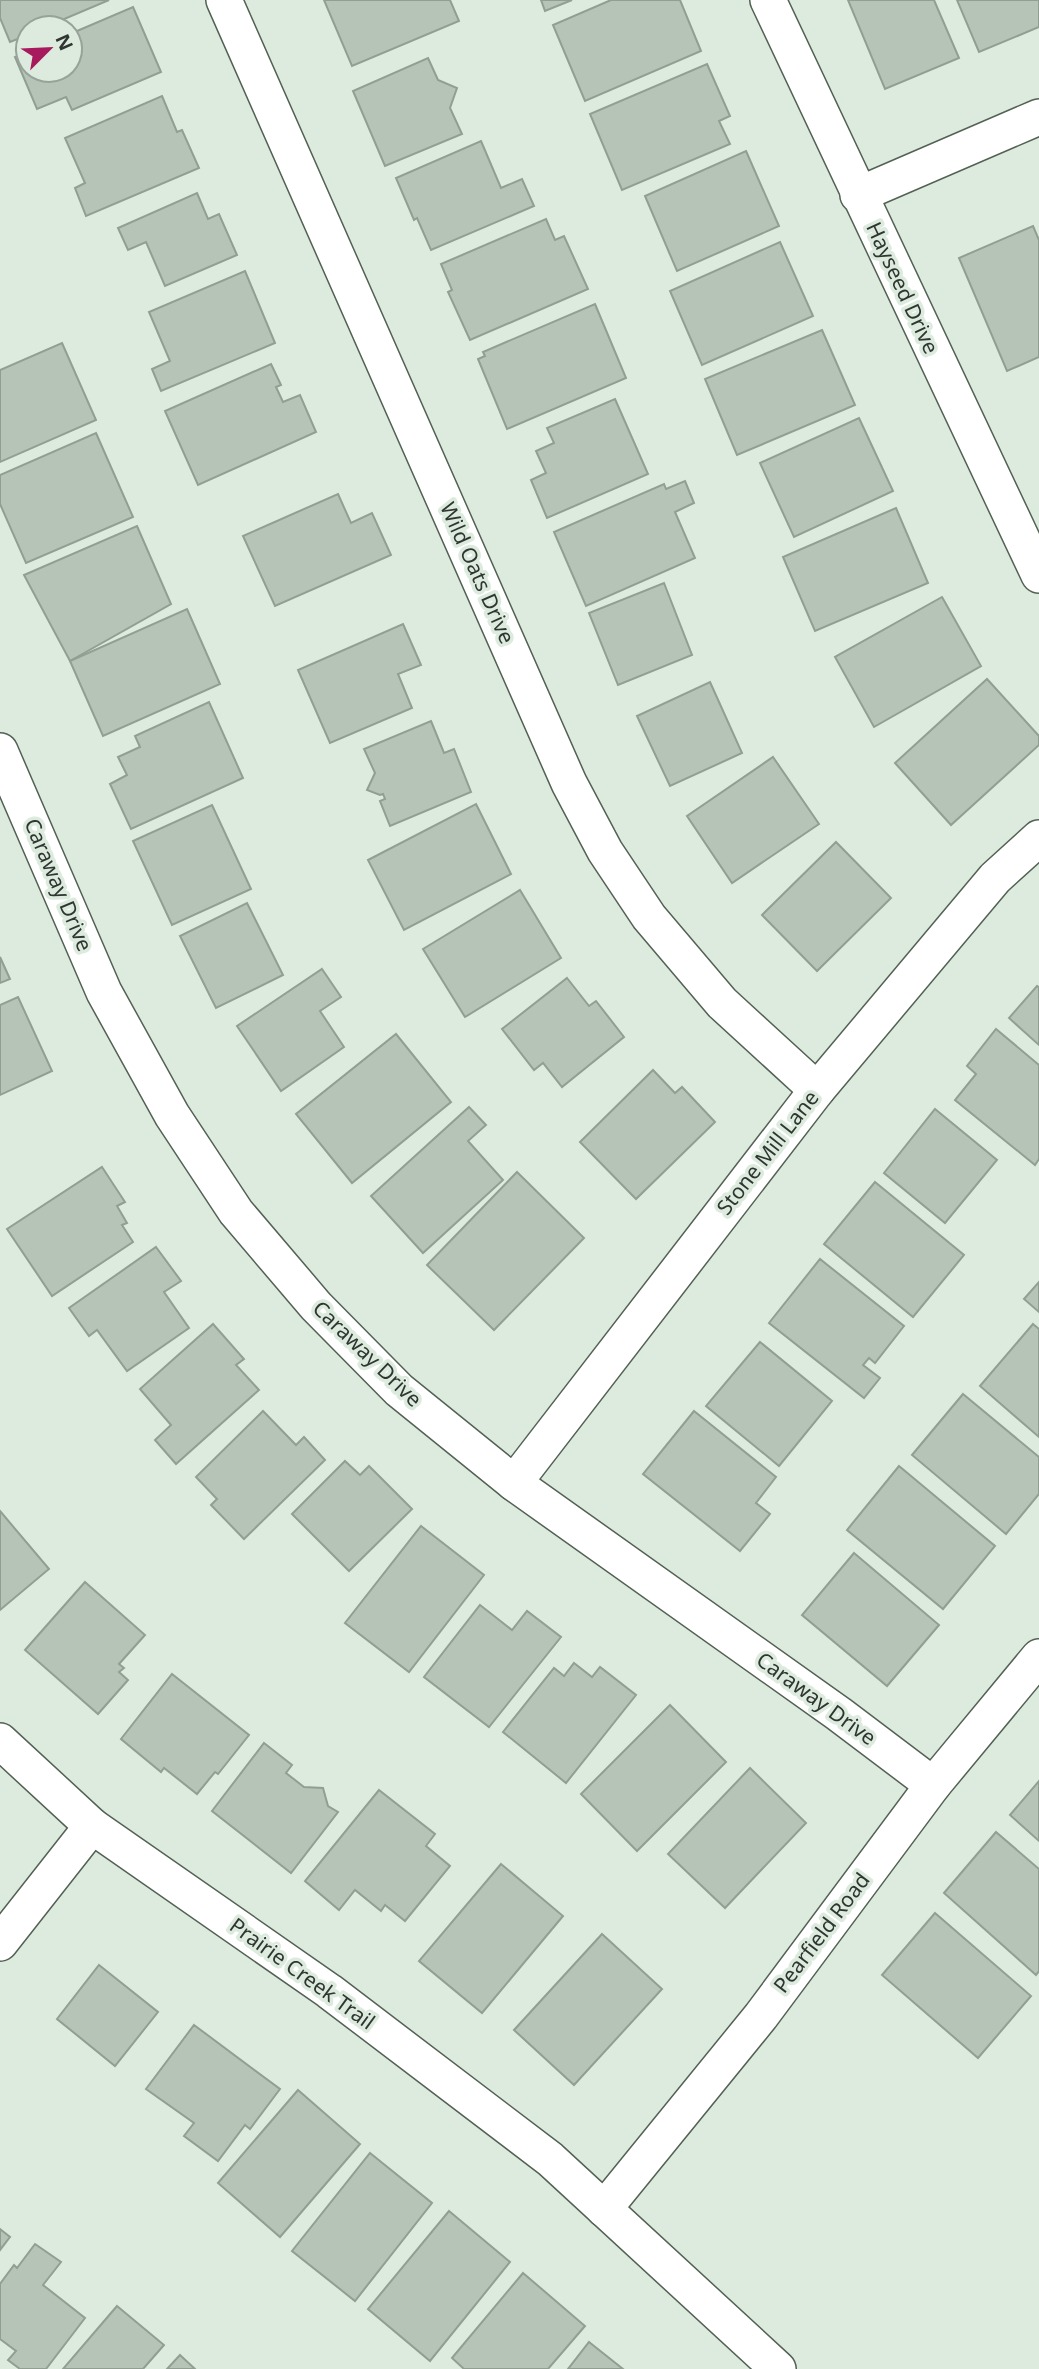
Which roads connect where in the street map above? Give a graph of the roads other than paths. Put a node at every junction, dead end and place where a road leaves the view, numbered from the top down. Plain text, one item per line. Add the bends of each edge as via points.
1 (224, 0) edge
2 (768, 0) edge
3 (1039, 117) edge
4 (858, 195) junction
5 (1039, 575) edge
6 (0, 751) edge
7 (1039, 838) edge
8 (817, 1090) junction
9 (514, 1483) junction
10 (1039, 1657) edge
11 (0, 1741) edge
12 (933, 1785) junction
13 (92, 1826) junction
14 (0, 1943) edge
15 (604, 2209) junction
16 (778, 2369) edge

1 - 8 street, Wild Oats Drive via 569,783 605,850 649,917 722,1003
2 - 4 street, Hayseed Drive
3 - 4 street
4 - 5 street, Hayseed Drive
6 - 9 street, Caraway Drive via 104,992 172,1115 236,1212 316,1306 399,1390
7 - 8 street, Stone Mill Lane via 995,878
8 - 9 street, Stone Mill Lane
9 - 12 street, Caraway Drive
10 - 12 street, Pearfield Road
11 - 13 street, Prairie Creek Trail
12 - 15 street, Pearfield Road via 761,2016
13 - 14 street
13 - 15 street, Prairie Creek Trail via 329,1991 550,2159
15 - 16 street, Prairie Creek Trail

